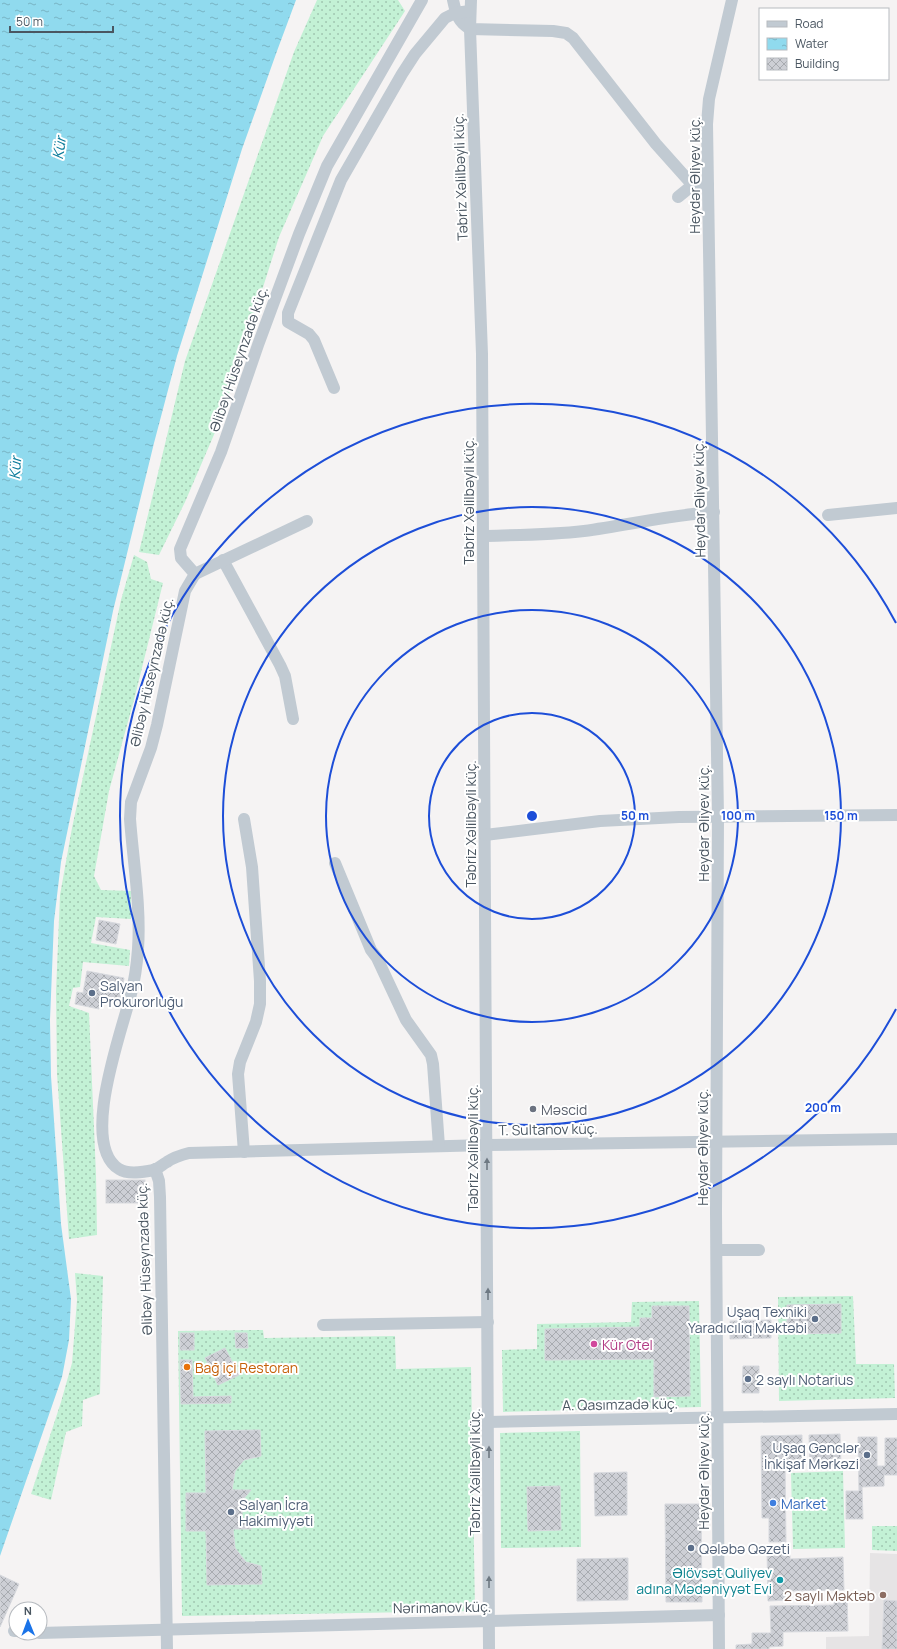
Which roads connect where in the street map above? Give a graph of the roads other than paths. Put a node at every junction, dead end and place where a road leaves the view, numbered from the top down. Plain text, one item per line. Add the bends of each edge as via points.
1 (422, 0) edge
2 (453, 0) edge
3 (732, 0) edge
4 (471, 6) edge
5 (456, 13) junction
6 (470, 29) junction
7 (694, 184) junction
8 (708, 185) junction
9 (678, 197) dead end
10 (334, 388) dead end
11 (897, 508) edge
12 (714, 512) junction
13 (828, 515) dead end
14 (307, 521) dead end
15 (483, 536) junction
16 (223, 560) junction
17 (195, 574) junction
18 (293, 719) dead end
19 (897, 815) edge
20 (718, 817) junction
21 (244, 819) dead end
22 (485, 835) junction
23 (335, 863) dead end
24 (897, 1139) edge
25 (716, 1142) junction
26 (487, 1145) junction
27 (439, 1146) junction
28 (244, 1152) junction
29 (155, 1169) junction
30 (717, 1250) junction
31 (758, 1250) dead end
32 (488, 1322) junction
33 (322, 1325) dead end
34 (897, 1414) edge
35 (718, 1417) junction
36 (488, 1422) junction
37 (719, 1615) junction
38 (489, 1621) junction
39 (166, 1628) junction
40 (48, 1633) edge
41 (167, 1649) edge
42 (490, 1649) edge
43 (719, 1649) edge

1 - 17 street, Əlibəy Hüseynzadə küç. via 331,160 299,234 221,452 182,540 181,558
2 - 5 street
3 - 8 street, Heydər Əliyev küç. via 709,99
4 - 5 street
4 - 6 street, Təbriz Xəlilbəyli küç.
5 - 6 street via 461,23
5 - 10 street via 445,18 415,54 341,180 288,313 288,322 310,334 314,340
6 - 7 street via 566,33 573,38 656,144
6 - 15 street, Təbriz Xəlilbəyli küç. via 482,354
7 - 8 street
7 - 9 street
8 - 12 street, Heydər Əliyev küç.
11 - 13 street
12 - 15 street via 682,514 563,533
12 - 20 street, Heydər Əliyev küç.
14 - 16 street
15 - 22 street, Təbriz Xəlilbəyli küç.
16 - 17 street
16 - 18 street via 280,664 285,676
17 - 29 street, Əlibəy Hüseynzadə küç. via 185,591 151,748 131,802 130,819 139,924 138,948 132,991 102,1111 104,1152 110,1163 128,1172
19 - 20 street
20 - 22 street via 600,821
20 - 25 street, Heydər Əliyev küç.
21 - 28 street via 252,866 260,1004 238,1074
22 - 26 street, Təbriz Xəlilbəyli küç.
23 - 27 street via 371,950 397,1004 431,1055
24 - 25 street, T. Sultanov küç.
25 - 26 street, T. Sultanov küç.
25 - 30 street, Heydər Əliyev küç.
26 - 27 street, T. Sultanov küç.
32 -> 26 street, Təbriz Xəlilbəyli küç.
27 - 28 street, T. Sultanov küç.
28 - 29 street, T. Sultanov küç. via 190,1153 178,1156
29 - 39 street, Əlibəy Hüseynzadə küç. via 160,1197
30 - 31 street
30 - 35 street, Heydər Əliyev küç.
32 - 33 street
32 - 36 street, Təbriz Xəlilbəyli küç.
34 - 35 street, A. Qasımzadə küç.
35 - 36 street, A. Qasımzadə küç.
35 - 37 street, Heydər Əliyev küç.
38 -> 36 street, Təbriz Xəlilbəyli küç.
37 - 38 street, Nərimanov küç.
37 - 43 street, Heydər Əliyev küç.
38 - 39 street, Nərimanov küç.
38 - 42 street, Təbriz Xəlilbəyli küç.
39 - 40 street, Nərimanov küç.
39 - 41 street, Əlibəy Hüseynzadə küç.

